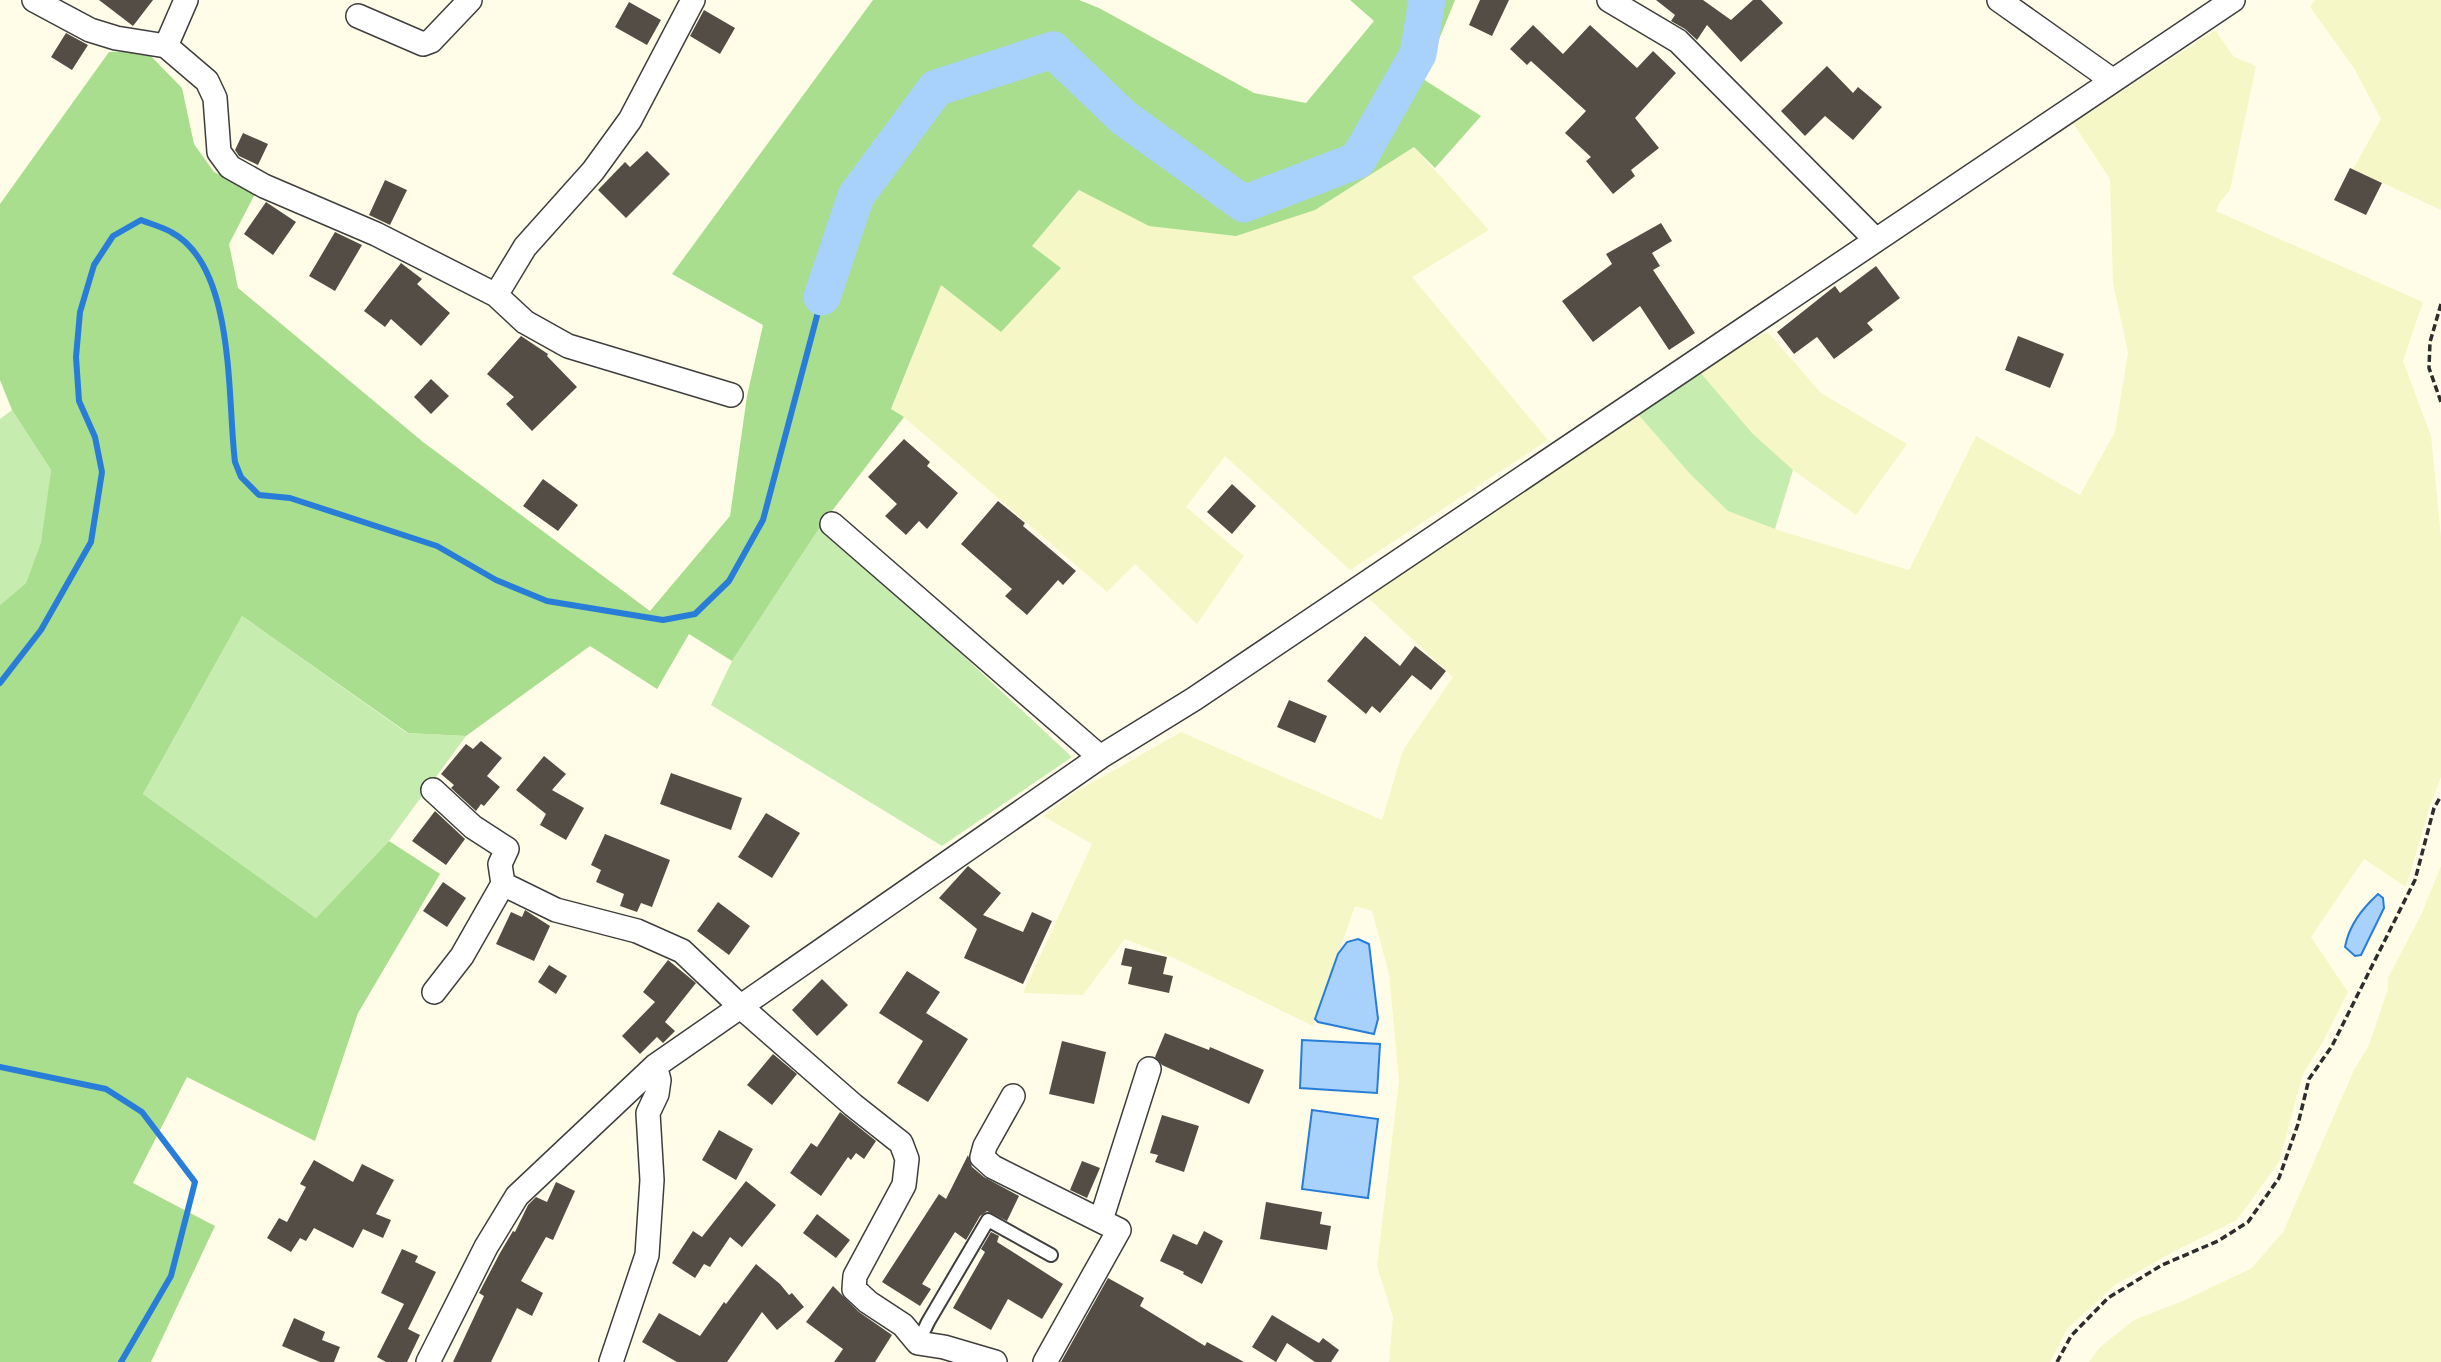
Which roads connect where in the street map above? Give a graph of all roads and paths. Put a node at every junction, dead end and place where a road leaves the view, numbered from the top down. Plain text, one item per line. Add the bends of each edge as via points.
1 (34, 0) edge
2 (186, 0) edge
3 (470, 0) edge
4 (693, 0) edge
5 (1611, 0) edge
6 (1999, 0) edge
7 (2233, 0) edge
8 (358, 16) dead end
9 (166, 46) junction
10 (2112, 80) junction
11 (1875, 239) junction
12 (496, 295) junction
13 (2441, 304) edge
14 (730, 395) dead end
15 (2441, 402) edge
16 (832, 524) dead end
17 (1100, 757) junction
18 (433, 790) dead end
19 (2441, 796) edge
20 (503, 884) junction
21 (435, 992) dead end
22 (741, 1007) junction
23 (655, 1066) junction
24 (1149, 1069) dead end
25 (1013, 1096) dead end
26 (1101, 1220) junction
27 (1051, 1255) dead end
28 (916, 1352) edge
29 (428, 1362) edge
30 (611, 1362) edge
31 (995, 1362) edge
32 (1045, 1362) edge
33 (2057, 1362) edge

1 - 9 street via 90,30
2 - 9 street
3 - 8 street via 423,44
4 - 12 street via 631,120 526,247
5 - 11 street via 1678,41
6 - 10 street
7 - 10 street
9 - 12 street via 207,81 215,98 219,152 230,167
10 - 11 street
11 - 17 street via 1194,699
12 - 14 street via 525,322 568,346
13 - 15 path via 2430,342 2429,368
16 - 17 street
17 - 22 street
18 - 20 street via 473,827 508,849 500,864
19 - 33 path via 2415,880 2332,1046 2309,1079 2279,1178 2248,1222 2108,1298 2071,1336
20 - 21 street via 463,956
20 - 22 street via 556,910 637,931 682,951
22 - 23 street
22 - 28 street via 901,1143 907,1160 904,1185 855,1276 854,1289 903,1325
23 - 29 street via 517,1196
23 - 30 street via 657,1094 648,1113 652,1180 647,1255
24 - 26 street
25 - 26 street via 982,1157 993,1167
26 - 32 street via 1119,1230
27 - 28 lane via 988,1220 928,1322
28 - 31 street via 944,1347

